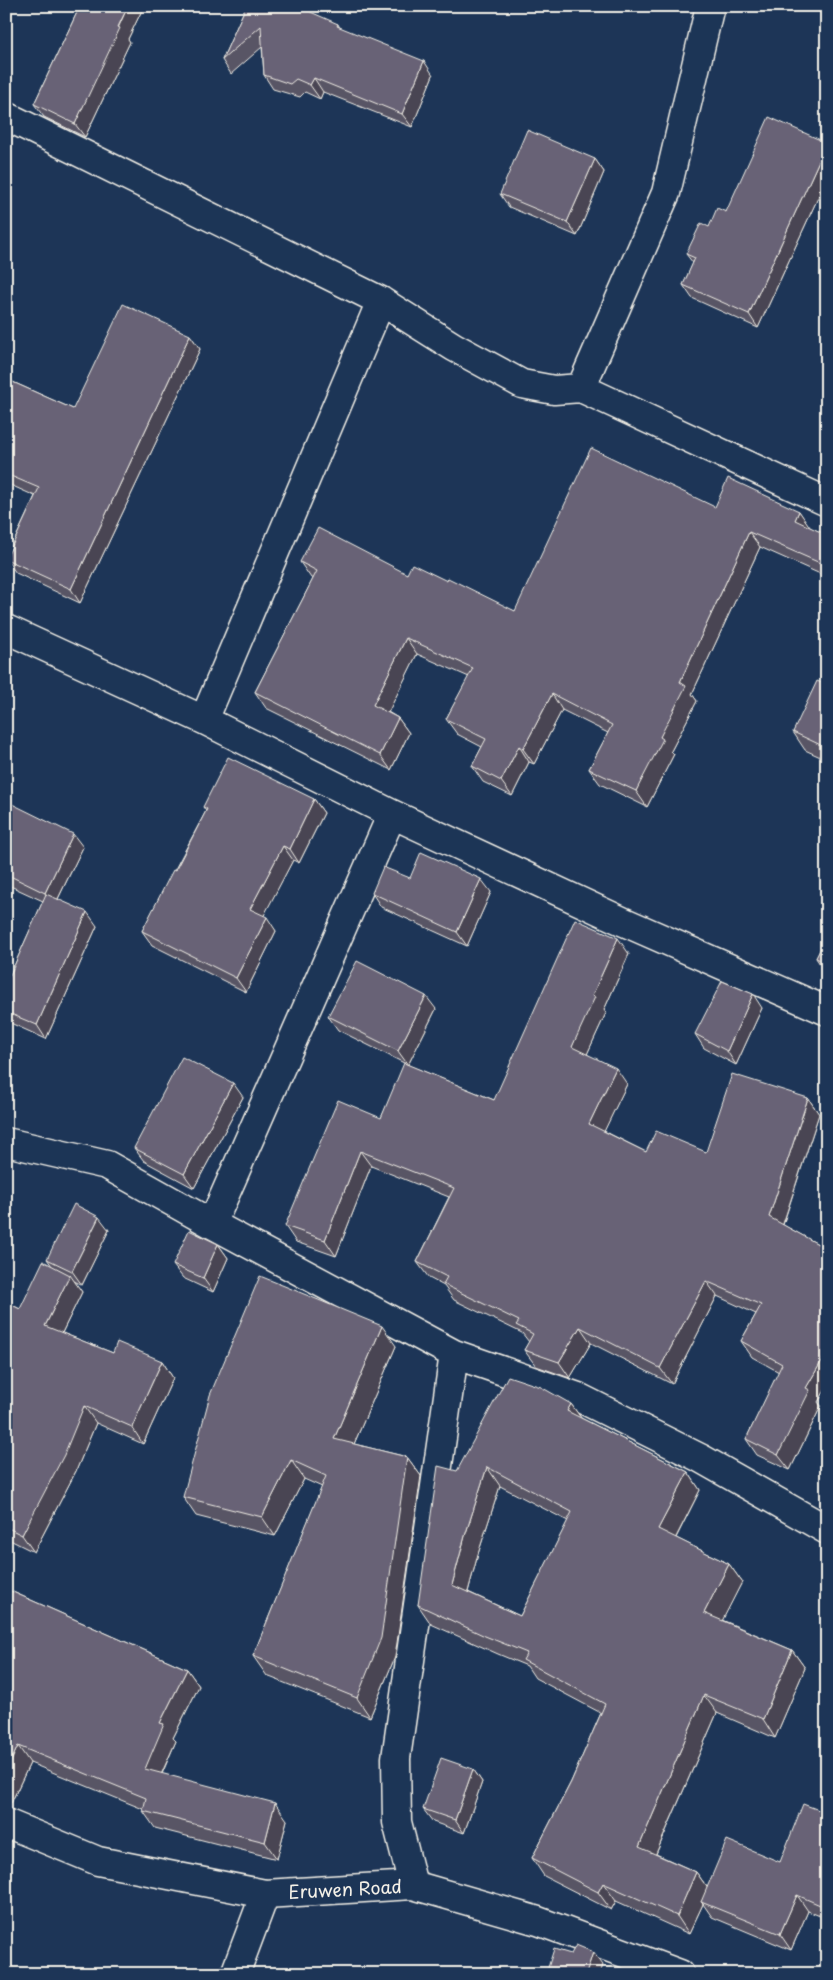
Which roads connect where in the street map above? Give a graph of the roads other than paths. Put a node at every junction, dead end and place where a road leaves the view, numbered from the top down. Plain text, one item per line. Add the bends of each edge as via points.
1 (710, 6) edge
2 (6, 116) edge
3 (382, 301) junction
4 (581, 388) junction
5 (827, 502) edge
6 (6, 629) edge
7 (204, 720) junction
8 (392, 814) junction
9 (827, 1011) edge
10 (6, 1142) edge
11 (212, 1224) junction
12 (454, 1354) junction
13 (827, 1530) edge
14 (6, 1823) edge
15 (413, 1886) junction
16 (265, 1894) junction
17 (235, 1974) edge
18 (680, 1974) edge

1 - 4 street via 666,193
2 - 3 street
3 - 4 street via 454,347 522,384 554,390
3 - 7 street
4 - 5 street
6 - 7 street
7 - 8 street
8 - 9 street via 622,921
8 - 11 street
10 - 11 street via 107,1165
11 - 12 street
12 - 13 street via 578,1397 700,1458
12 - 15 street via 396,1758 397,1822
14 - 16 street, Eruwen Road via 98,1861
15 - 16 street, Eruwen Road
15 - 18 street, Eruwen Road via 538,1921
16 - 17 street

